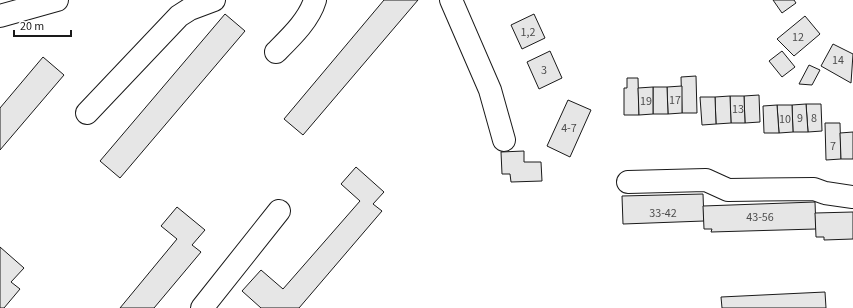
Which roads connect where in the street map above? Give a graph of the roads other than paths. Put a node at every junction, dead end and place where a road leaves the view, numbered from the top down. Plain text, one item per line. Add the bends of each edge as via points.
1 (57, 0) edge
2 (214, 0) edge
3 (315, 0) edge
4 (451, 0) edge
5 (7, 10) edge
6 (276, 52) dead end
7 (87, 112) dead end
8 (504, 140) dead end
9 (628, 182) dead end
10 (853, 197) edge
11 (279, 211) dead end
12 (202, 308) edge

1 - 5 street
2 - 7 street via 179,16
3 - 6 street via 295,33
4 - 8 street via 490,90
9 - 10 street via 706,180 728,190 814,189
11 - 12 street

